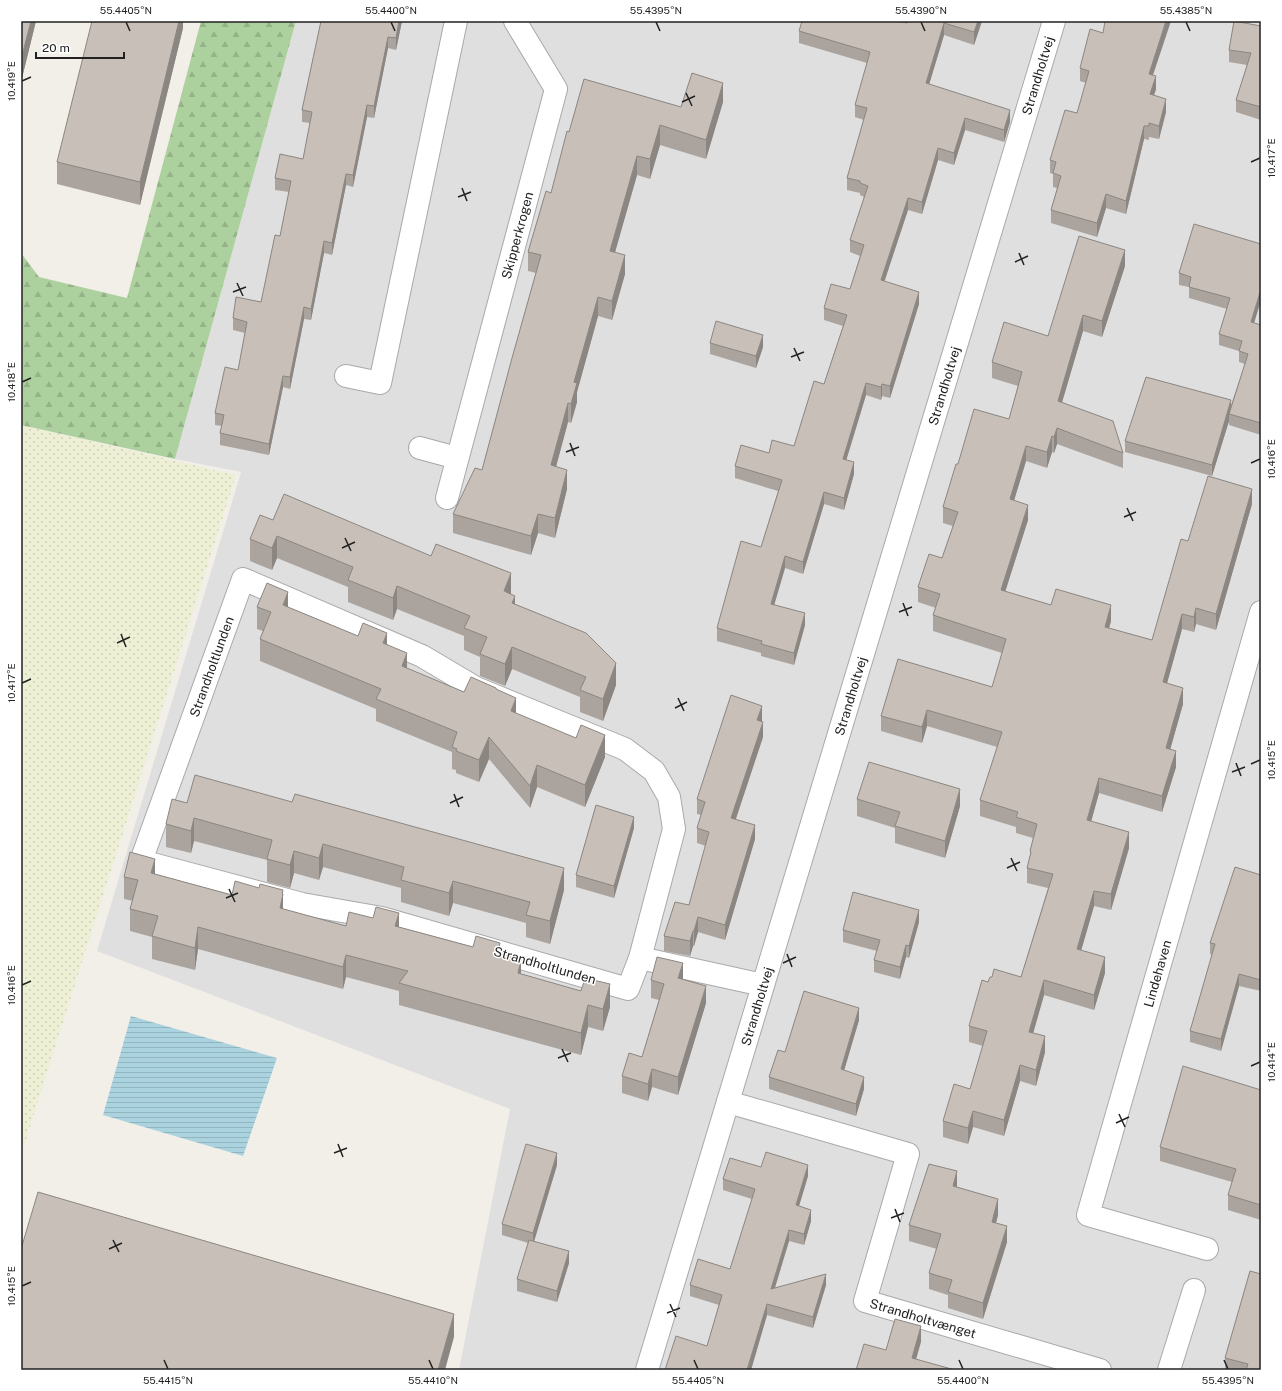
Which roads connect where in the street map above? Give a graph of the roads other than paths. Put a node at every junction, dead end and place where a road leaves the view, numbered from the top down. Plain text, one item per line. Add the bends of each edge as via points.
1 (456, 21) edge
2 (515, 21) edge
3 (1054, 21) edge
4 (346, 376) dead end
5 (420, 448) dead end
6 (457, 458) junction
7 (447, 498) dead end
8 (1261, 612) edge
9 (640, 958) junction
10 (763, 985) junction
11 (728, 1102) junction
12 (1207, 1249) dead end
13 (1194, 1290) dead end
14 (647, 1370) edge
15 (1100, 1370) edge
16 (1169, 1370) edge

1 - 4 street via 380,383
2 - 6 street, Skipperkrogen via 556,89
3 - 10 street, Strandholtvej
5 - 6 street
6 - 7 street, Skipperkrogen
8 - 12 street, Lindehaven via 1088,1215
9 - 9 street, Strandholtlunden via 628,989 382,918 302,904 141,861 243,579 422,656 476,688 626,749 654,771 668,797 674,829
9 - 10 street
10 - 11 street, Strandholtvej
11 - 14 street, Strandholtvej
11 - 15 street, Strandholtvænget via 908,1154 865,1301
13 - 16 street

